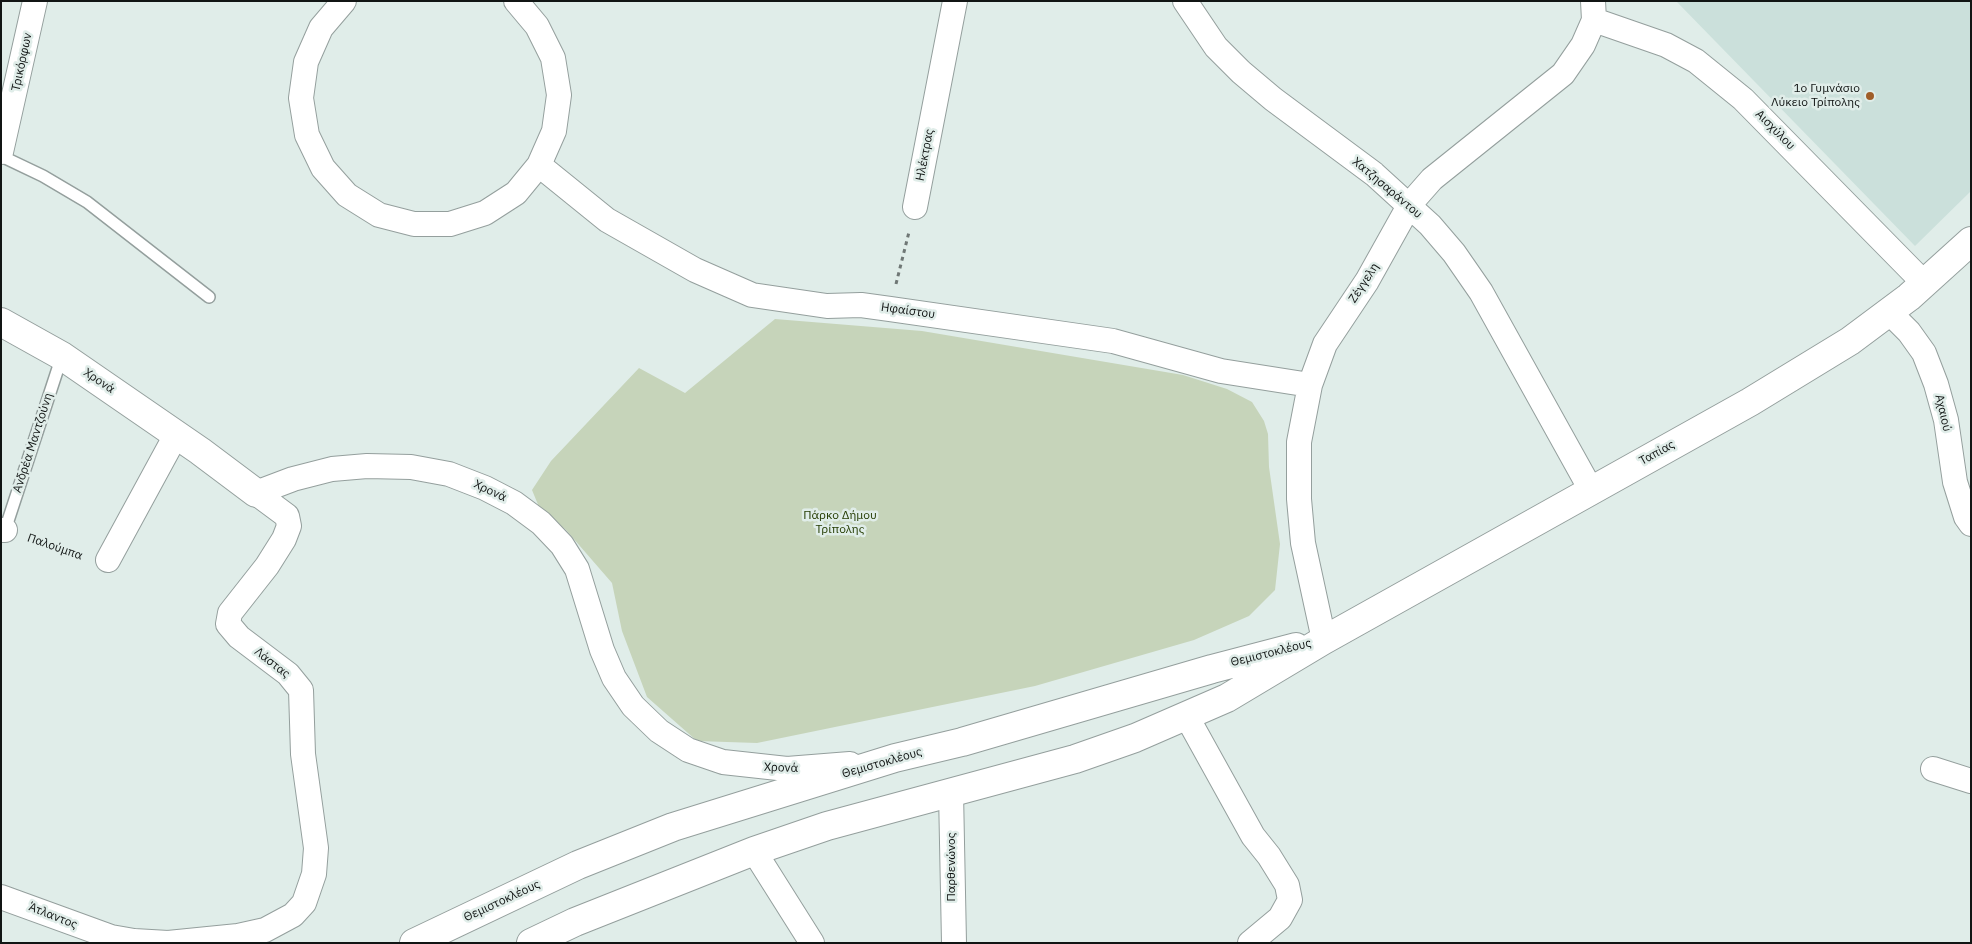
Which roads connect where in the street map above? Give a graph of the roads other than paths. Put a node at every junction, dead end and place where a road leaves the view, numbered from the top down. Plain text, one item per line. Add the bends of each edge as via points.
1 (35, 1) edge
2 (344, 1) edge
3 (516, 1) edge
4 (955, 1) edge
5 (1185, 1) edge
6 (1594, 10) edge
7 (1, 152) edge
8 (1, 156) edge
9 (539, 165) junction
10 (1410, 204) junction
11 (915, 207) road end
12 (1971, 240) edge
13 (1925, 284) junction
14 (209, 296) dead end
15 (1890, 313) junction
16 (1, 322) edge
17 (62, 356) junction
18 (1310, 385) junction
19 (176, 435) junction
20 (1591, 490) junction
21 (256, 493) junction
22 (1971, 524) edge
23 (3, 530) edge
24 (108, 560) road end
25 (1324, 640) junction
26 (1187, 717) junction
27 (895, 758) junction
28 (1933, 769) dead end
29 (1971, 781) edge
30 (951, 792) junction
31 (754, 851) junction
32 (1, 898) edge
33 (304, 903) joint
34 (414, 943) edge
35 (532, 943) edge
36 (812, 943) edge
37 (954, 943) edge
38 (1250, 943) edge

1 - 7 street, Τρικόρφων
2 - 9 street via 321,28 306,62 302,98 307,134 319,160 347,195 379,215 414,224 450,224 485,213 516,193
3 - 9 street via 537,26 553,58 559,95 554,131
4 - 11 street, Ηλέκτρας
5 - 10 street, Χατζησαράντου via 1216,47 1241,72
6 - 10 street, Ζέγγελη via 1582,46 1563,74 1445,168
6 - 13 street, Αισχύλου via 1696,61 1743,99
8 - 14 lane via 86,202
9 - 18 street, Ηφαίστου via 607,220 695,270 752,295 827,306 890,308 1113,341 1222,371
10 - 18 street, Ζέγγελη via 1367,281 1325,344
10 - 20 street, Χατζησαράντου via 1454,253 1481,292
12 - 13 street, Ταπίας
13 - 15 street, Ταπίας
15 - 20 street, Ταπίας via 1850,342 1750,402
15 - 22 street, Αχαιού via 1924,353 1936,384 1946,420 1955,482
16 - 17 street, Χρονά
17 - 19 street, Χρονά
17 - 23 lane, Ανδρέα Μαντζούνη
18 - 25 street, Ζέγγελη via 1299,442 1299,499 1303,542
19 - 21 street, Χρονά
19 - 24 street
20 - 25 street, Ταπίας
21 - 27 street, Χρονά via 332,469 367,466 411,467 440,472 485,488 514,503 562,545 577,570 614,678 633,706 659,731 688,750 723,762 752,767 822,768
21 - 33 street, Λάστας via 287,516 289,526 267,566 230,613 228,624 239,637 288,674 301,690 303,754 316,841 314,874
25 - 26 street, Θεμιστοκλέους via 1227,698
25 - 27 street, Θεμιστοκλέους via 1212,668 962,742
26 - 30 street, Θεμιστοκλέους via 1075,759
26 - 38 street via 1229,797 1287,885 1290,900 1280,918
27 - 34 street, Θεμιστοκλέους via 673,827 578,866
28 - 29 street
30 - 31 street, Θεμιστοκλέους via 826,826
30 - 37 street, Παρθενώνος
31 - 35 street, Θεμιστοκλέους
31 - 36 street
32 - 33 street, Άτλαντος via 111,937 168,943 265,930 293,915

